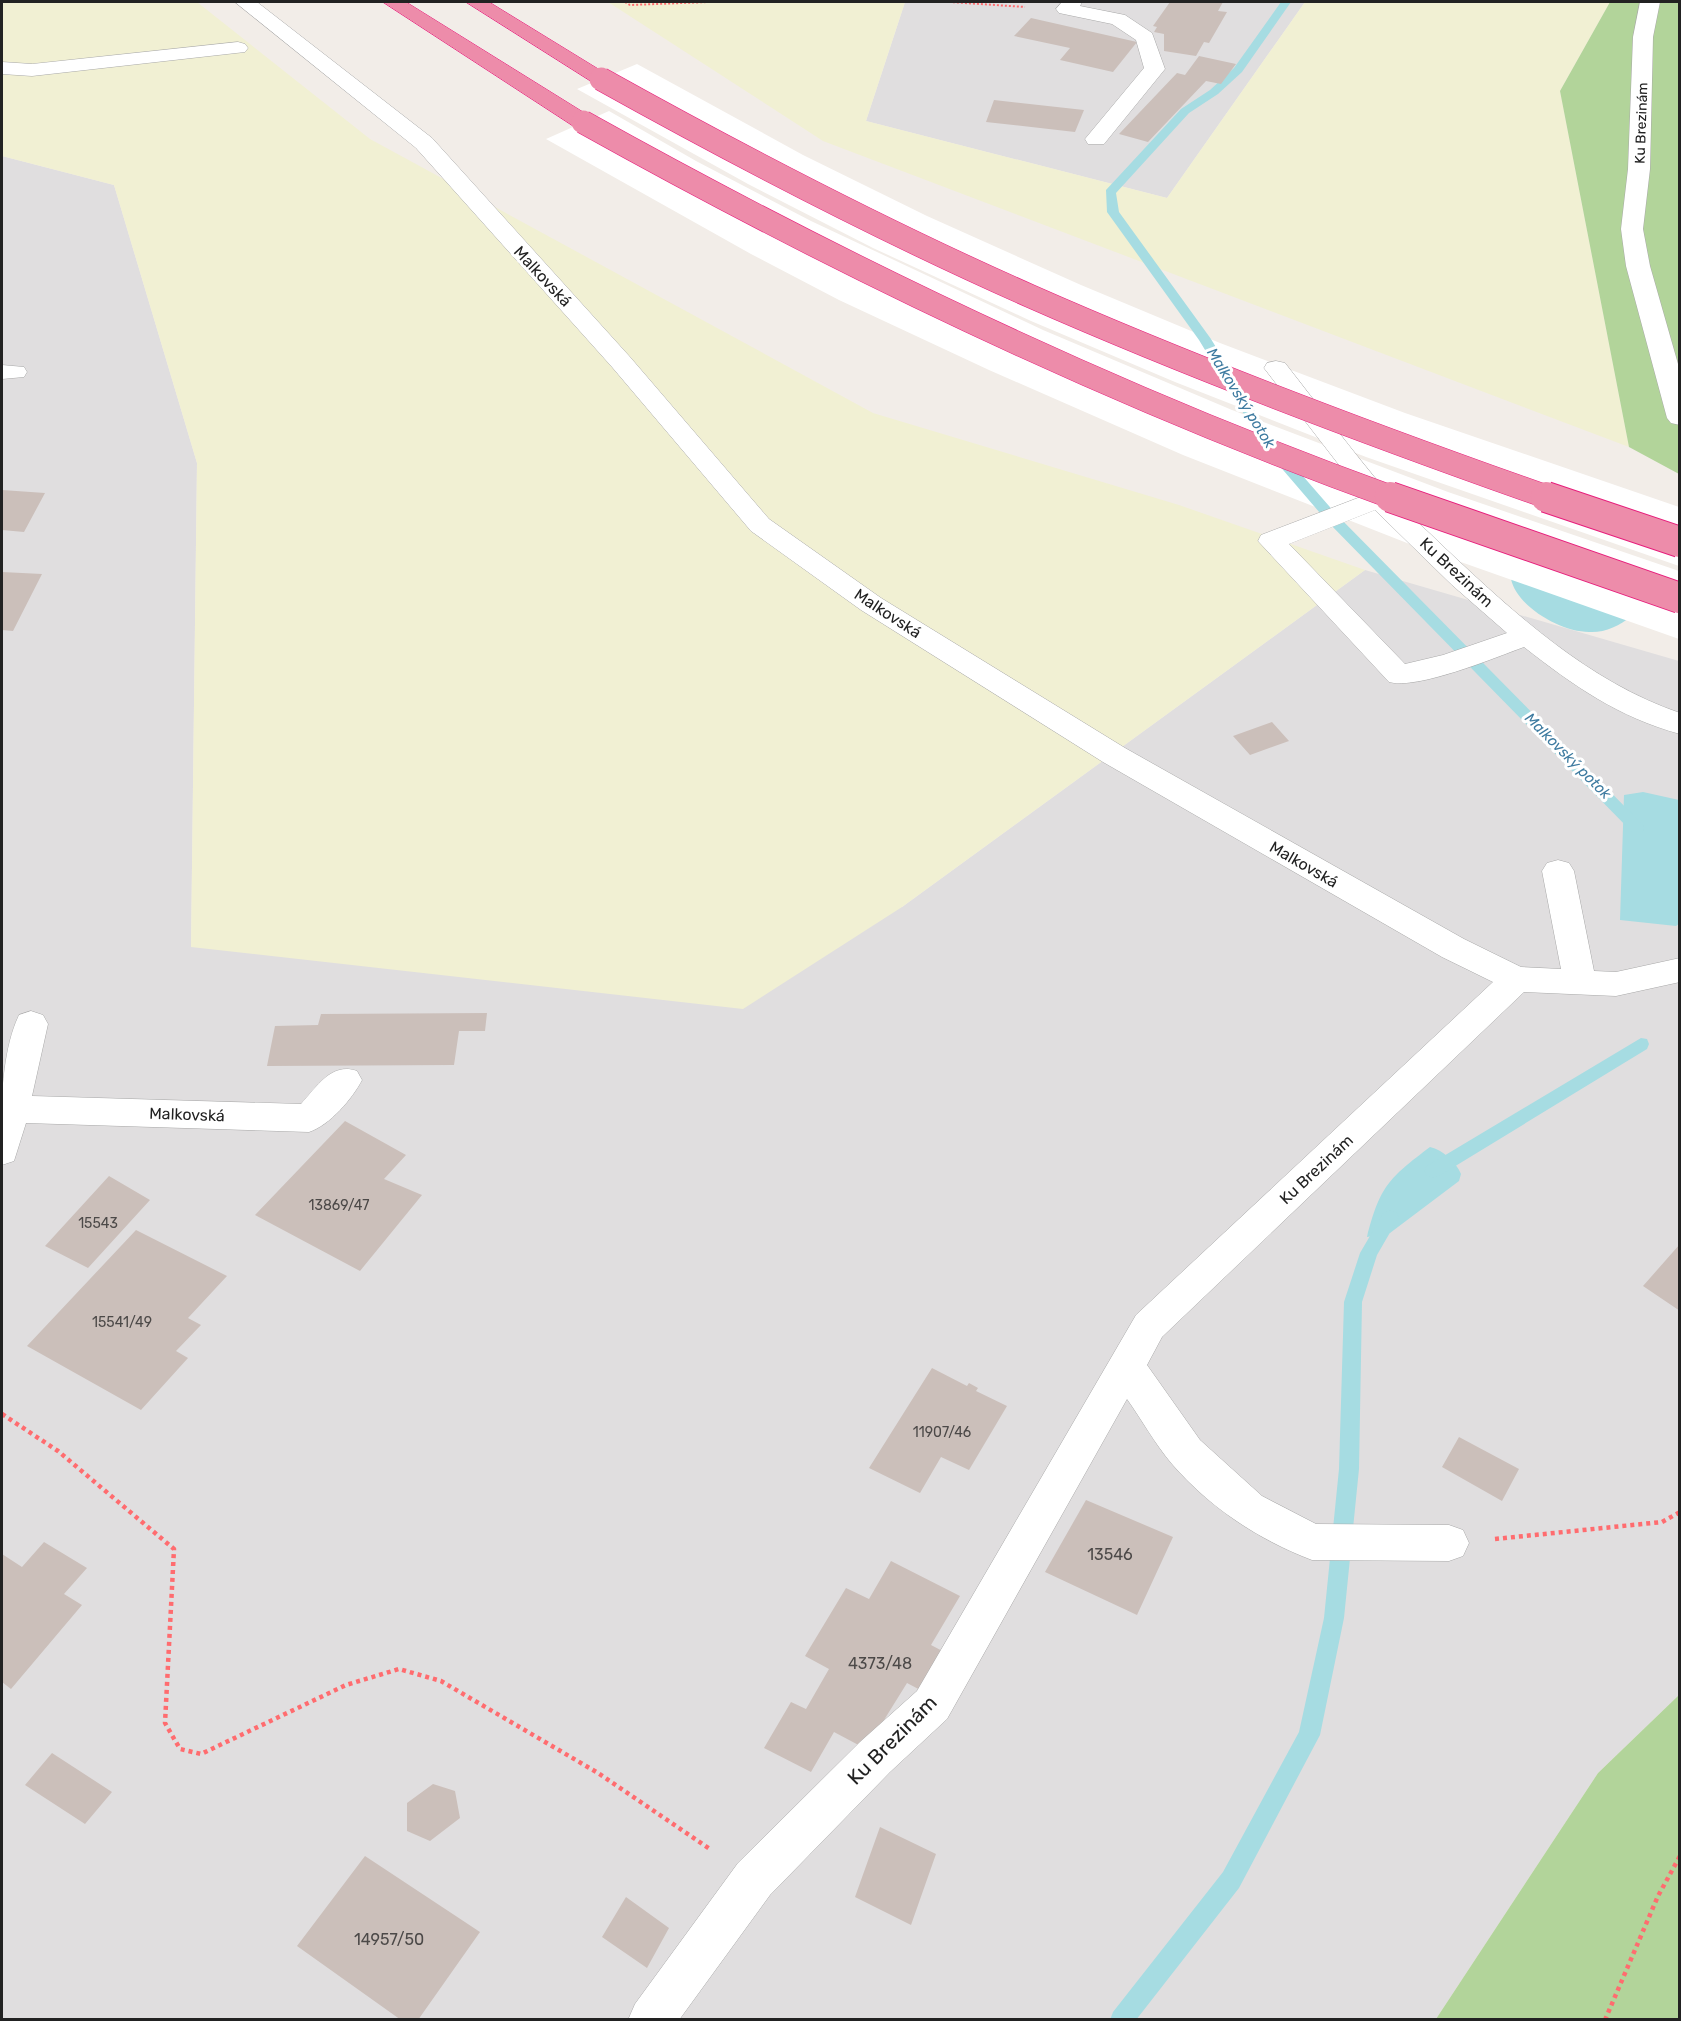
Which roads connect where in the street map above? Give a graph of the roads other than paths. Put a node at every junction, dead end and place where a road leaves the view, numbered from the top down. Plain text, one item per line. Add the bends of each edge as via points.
1 (245, 2) edge
2 (393, 2) edge
3 (476, 2) edge
4 (1132, 2) edge
5 (1650, 2) edge
6 (1069, 5) edge
7 (1118, 19) junction
8 (238, 48) dead end
9 (2, 68) edge
10 (1096, 139) dead end
11 (1276, 368) dead end
12 (1680, 418) edge
13 (1368, 502) junction
14 (1680, 542) edge
15 (1680, 598) edge
16 (1516, 641) junction
17 (1680, 724) edge
18 (1558, 871) dead end
19 (1680, 970) edge
20 (1517, 979) junction
21 (1580, 983) junction
22 (31, 1024) dead end
23 (345, 1080) dead end
24 (11, 1109) junction
25 (2, 1151) edge
26 (1126, 1366) junction
27 (1449, 1544) road end
28 (651, 2019) edge

1 - 20 street, Malkovská via 424,143 621,362 760,525 871,604 1114,755 1453,948
2 - 15 highway, bridge via 583,122 796,239 1022,346 1213,428 1432,512
3 - 14 highway, bridge via 601,79 771,172 874,225 1051,306 1382,439
4 - 7 street
5 - 12 street, Ku Brezinám via 1643,37 1639,169 1632,229 1638,266
6 - 7 street
7 - 10 street via 1145,37 1155,69
8 - 9 street via 32,70
11 - 13 street, Ku Brezinám
13 - 16 street, Ku Brezinám via 1462,579
13 - 16 street via 1270,541 1399,675
16 - 17 street, Ku Brezinám via 1643,711
18 - 21 street
19 - 21 street, Malkovská via 1616,984
20 - 21 street, Malkovská
20 - 26 street, Ku Brezinám via 1149,1326
22 - 24 street
23 - 24 street, Malkovská via 309,1118
24 - 25 street
26 - 27 street via 1186,1452 1248,1509 1312,1542
26 - 28 street, Ku Brezinám via 932,1705 754,1879

